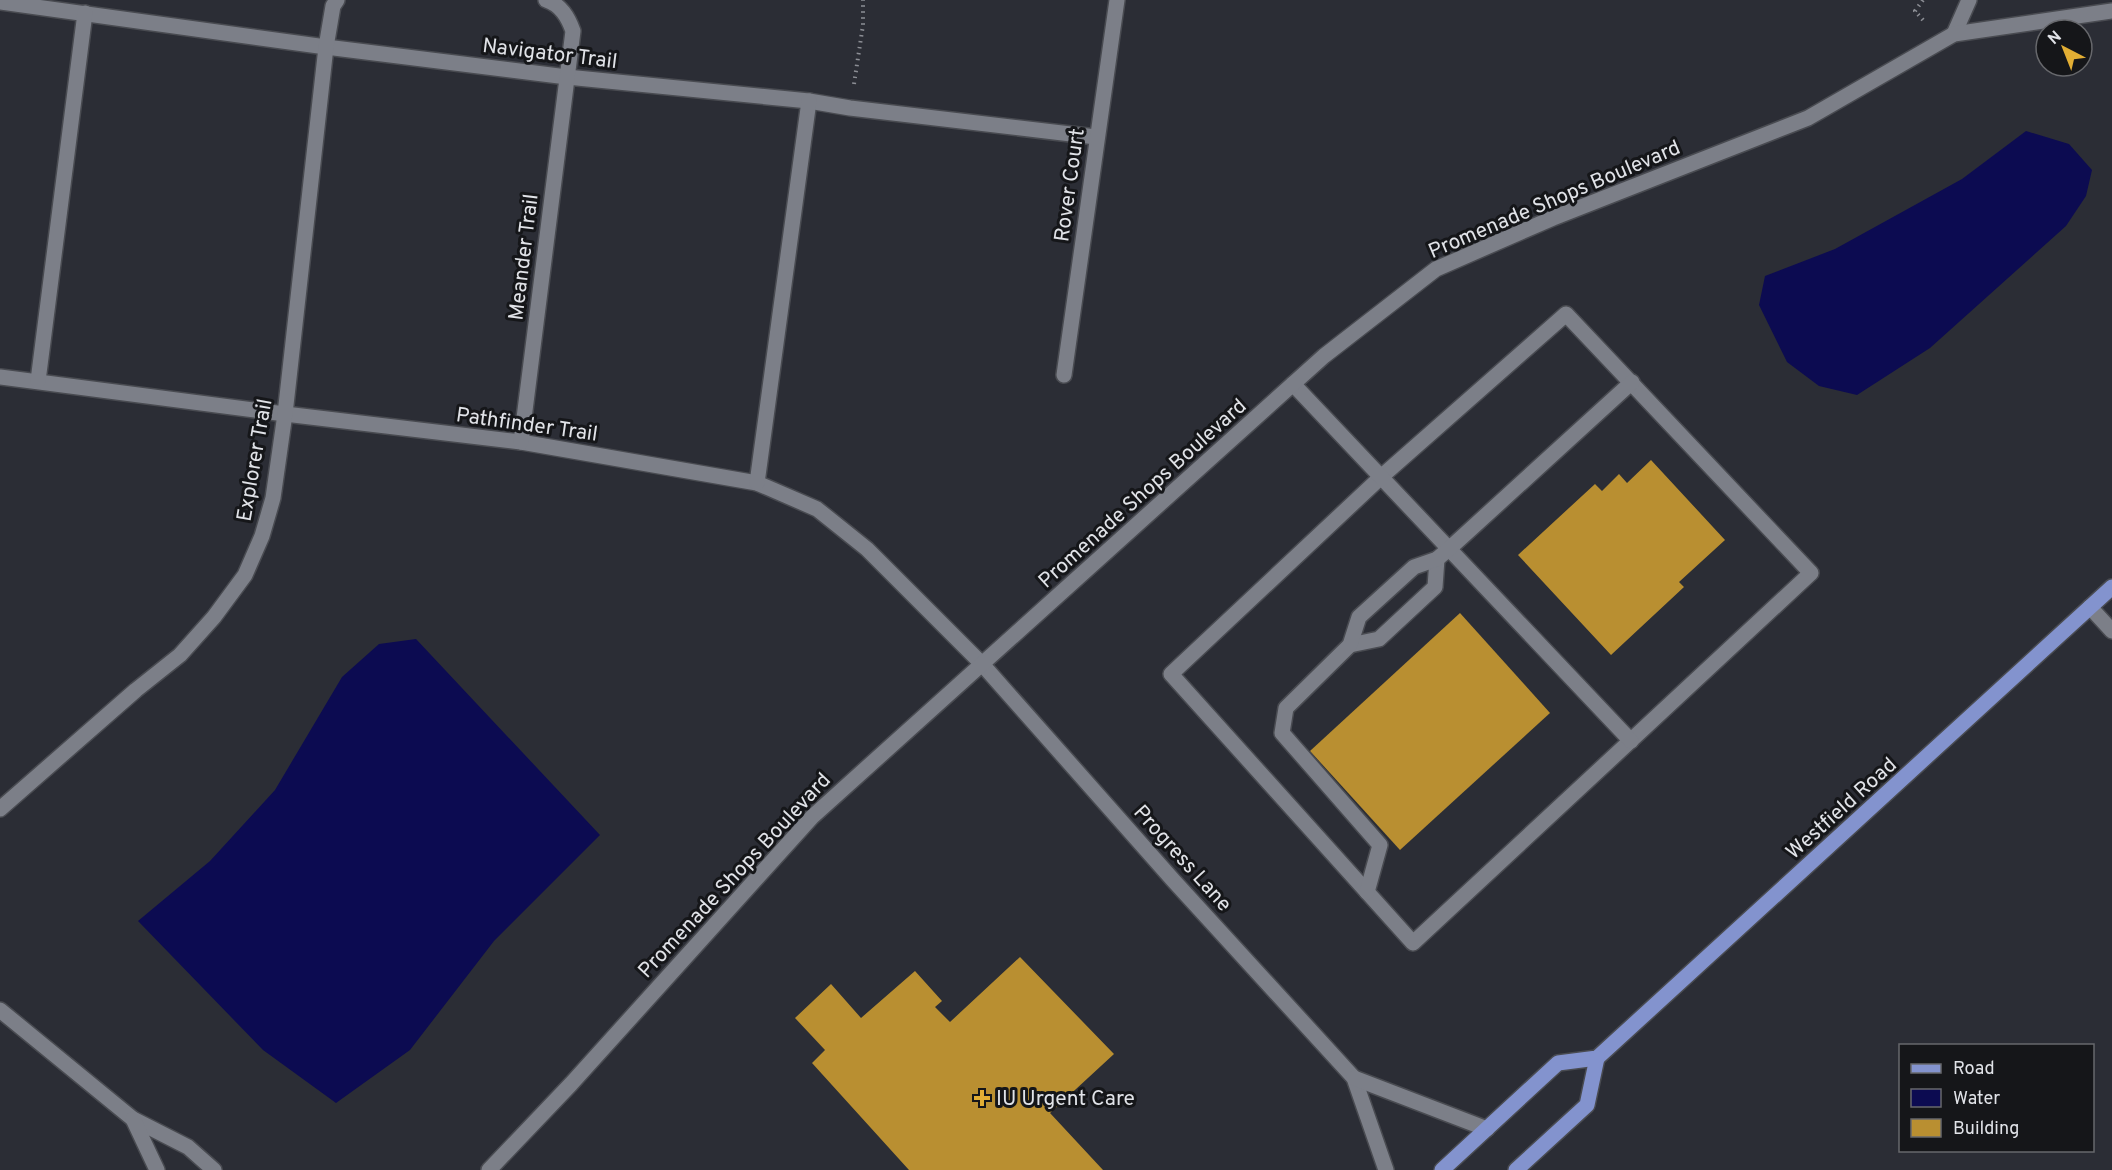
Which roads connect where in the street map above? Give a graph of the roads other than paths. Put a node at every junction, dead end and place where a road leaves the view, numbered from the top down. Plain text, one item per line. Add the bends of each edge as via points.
1 (337, 0) edge
2 (546, 0) edge
3 (1117, 0) edge
4 (1969, 0) edge
5 (2102, 0) edge
6 (0, 2) edge
7 (2112, 11) edge
8 (85, 13) junction
9 (1954, 34) junction
10 (326, 47) junction
11 (567, 77) junction
12 (809, 101) junction
13 (1096, 137) junction
14 (1064, 375) dead end
15 (0, 377) edge
16 (39, 381) junction
17 (1632, 382) junction
18 (1293, 384) junction
19 (285, 414) junction
20 (521, 442) junction
21 (1381, 477) junction
22 (757, 483) junction
23 (1450, 548) junction
24 (1437, 559) junction
25 (2112, 587) edge
26 (2090, 607) junction
27 (2112, 631) edge
28 (1350, 645) junction
29 (982, 664) junction
30 (1631, 741) junction
31 (0, 808) edge
32 (1367, 891) junction
33 (0, 1010) edge
34 (1597, 1059) junction
35 (1354, 1078) junction
36 (133, 1119) junction
37 (1487, 1129) junction
38 (157, 1170) edge
39 (214, 1170) edge
40 (489, 1170) edge
41 (1386, 1170) edge
42 (1442, 1170) edge
43 (1516, 1170) edge

1 - 10 street, Explorer Trail
2 - 11 street, Meander Trail via 562,11 573,32
3 - 13 street, Rover Court
4 - 9 street
5 - 7 street
6 - 8 street, Navigator Trail
7 - 9 street, Promenade Shops Boulevard
8 - 10 street, Navigator Trail
8 - 16 street
9 - 18 street, Promenade Shops Boulevard via 1808,118 1553,218 1436,269
10 - 11 street, Navigator Trail
10 - 19 street, Explorer Trail
11 - 12 street, Navigator Trail
11 - 20 street, Meander Trail
12 - 13 street, Navigator Trail
12 - 22 street
13 - 14 street, Rover Court
15 - 16 street, Pathfinder Trail
16 - 19 street, Pathfinder Trail
17 - 21 street via 1566,314
17 - 23 street
17 - 30 street via 1811,573
18 - 21 street
18 - 29 street, Promenade Shops Boulevard
19 - 20 street, Pathfinder Trail
19 - 31 street, Explorer Trail via 273,498 245,575 180,655
20 - 22 street, Pathfinder Trail
21 - 23 street
21 - 32 street via 1171,674
22 - 29 street, Pathfinder Trail via 817,509 867,549
23 - 24 street
23 - 30 street
24 - 28 street via 1414,567 1359,617
24 - 28 street via 1435,587 1379,639
25 - 26 main road, Westfield Road
26 - 27 street
26 - 34 main road, Westfield Road
28 - 32 street via 1286,708 1282,733 1380,845
29 - 35 street, Progress Lane
29 - 40 street, Promenade Shops Boulevard via 812,817
30 - 32 street via 1413,943
33 - 36 street
34 - 37 main road via 1558,1063
34 - 43 main road via 1587,1105
35 - 37 street
35 - 41 street
36 - 38 street
36 - 39 street via 188,1148
37 - 42 main road

